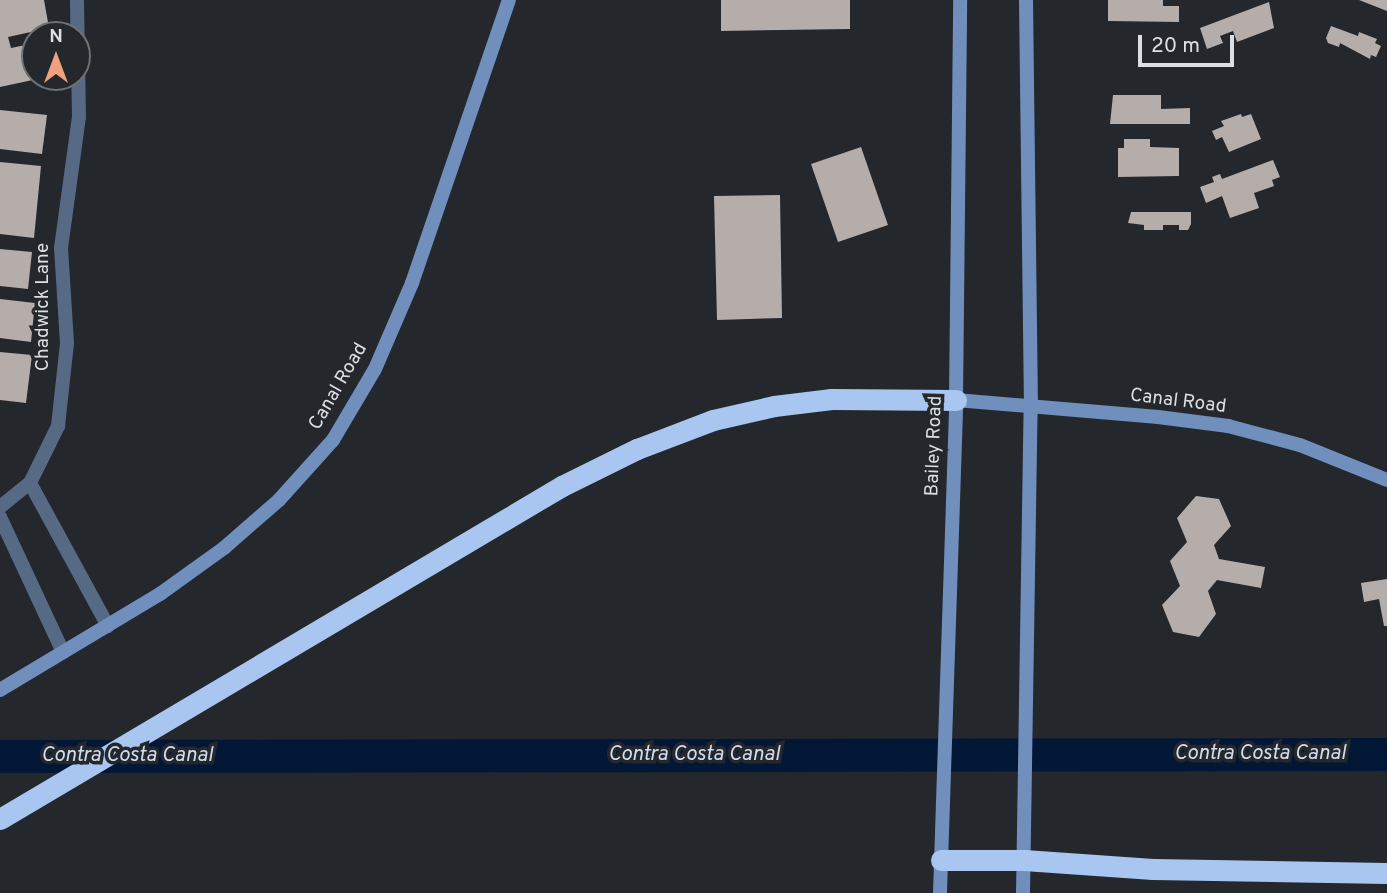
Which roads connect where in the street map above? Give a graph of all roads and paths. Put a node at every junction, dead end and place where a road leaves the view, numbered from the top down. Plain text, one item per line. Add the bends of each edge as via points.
1 (77, 0) edge
2 (509, 0) edge
3 (960, 0) edge
4 (1026, 0) edge
5 (956, 400) junction
6 (1031, 409) junction
7 (1387, 480) edge
8 (30, 483) junction
9 (0, 507) edge
10 (0, 517) edge
11 (108, 626) junction
12 (64, 652) junction
13 (0, 690) edge
14 (0, 819) edge
15 (941, 860) junction
16 (1024, 860) junction
17 (1387, 873) edge
18 (940, 893) edge
19 (1023, 893) edge

1 - 8 street, Chadwick Lane via 79,117 61,248 67,343 58,426
2 - 11 main road, Canal Road via 412,283 375,369 333,440 279,500 224,548
3 - 5 main road, Bailey Road
4 - 6 main road
5 - 6 main road, Canal Road
5 - 14 highway via 832,399 774,405 713,419 637,449 562,486
5 - 15 main road, Bailey Road
6 - 7 main road, Canal Road via 1228,426 1300,445
6 - 16 main road
8 - 9 street, Chadwick Lane
8 - 11 street
10 - 12 street
11 - 12 main road, Canal Road
12 - 13 main road, Canal Road
15 - 16 highway
15 - 18 main road, Bailey Road
16 - 17 highway via 1153,869
16 - 19 main road

